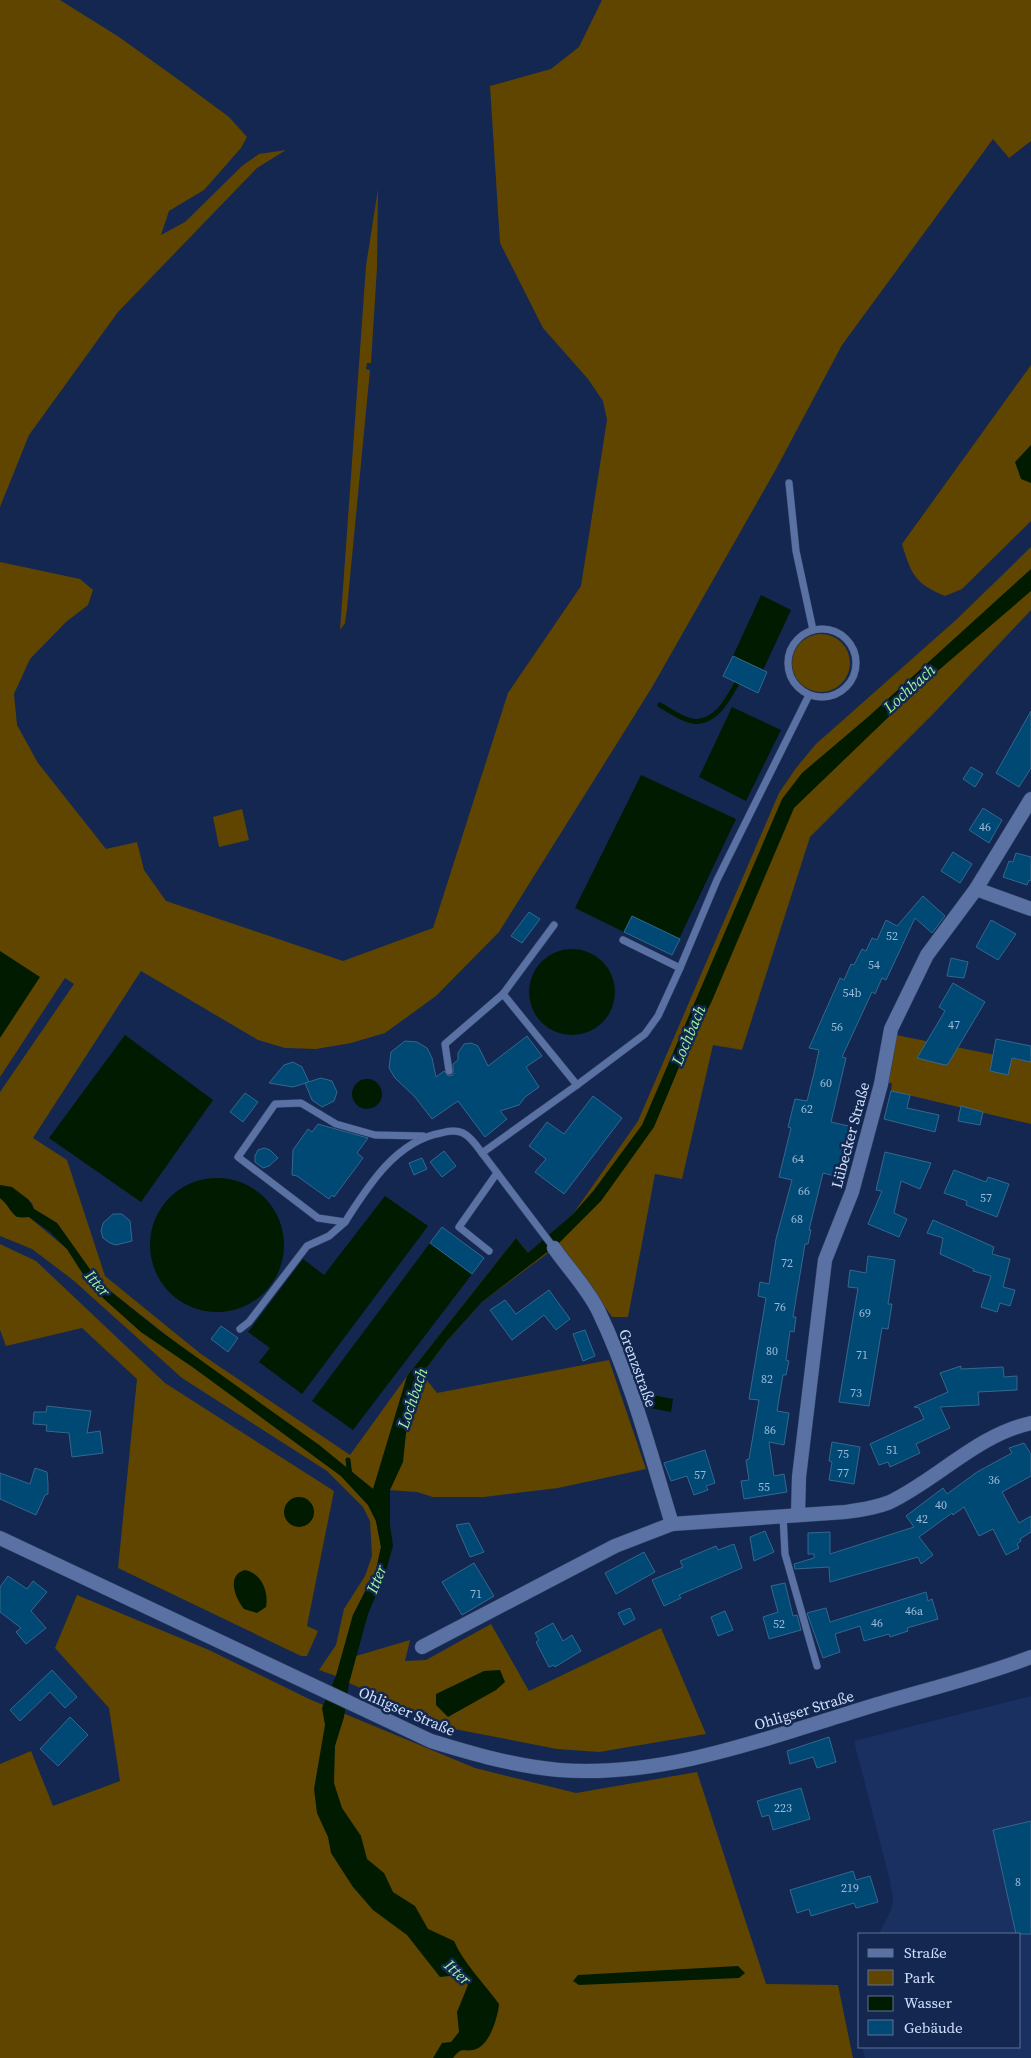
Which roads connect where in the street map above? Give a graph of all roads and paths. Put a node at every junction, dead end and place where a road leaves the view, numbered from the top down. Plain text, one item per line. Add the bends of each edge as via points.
1 (790, 483) dead end
2 (813, 630) junction
3 (809, 695) junction
4 (1031, 799) edge
5 (976, 889) junction
6 (1031, 909) edge
7 (554, 924) dead end
8 (624, 940) dead end
9 (680, 968) junction
10 (503, 994) junction
11 (449, 1071) dead end
12 (577, 1085) junction
13 (423, 1136) junction
14 (482, 1153) junction
15 (497, 1173) junction
16 (345, 1222) junction
17 (550, 1242) joint
18 (489, 1251) dead end
19 (240, 1329) dead end
20 (1031, 1423) edge
21 (783, 1515) junction
22 (798, 1515) junction
23 (672, 1524) junction
24 (0, 1538) edge
25 (422, 1647) dead end
26 (1031, 1657) edge
27 (817, 1666) dead end

1 - 2 lane via 796,551
2 - 3 lane via 796,642 788,661 793,682
2 - 3 lane via 834,631 844,637 853,650 856,665 854,676 840,692 830,696
3 - 9 lane via 717,880
4 - 5 street, Lübecker Straße
5 - 6 street
5 - 22 street, Lübecker Straße via 927,955 891,1029 881,1084 852,1192 825,1260 799,1477
7 - 10 lane
8 - 9 lane
9 - 12 lane via 653,1025
10 - 11 lane via 445,1044
10 - 12 lane
12 - 14 lane
13 - 14 lane via 455,1131 464,1134
13 - 16 lane via 390,1161
13 - 16 lane via 375,1135 336,1124 301,1103 275,1104 238,1157 318,1218
14 - 15 lane
15 - 17 lane
15 - 18 lane via 458,1227
16 - 19 lane via 329,1236 307,1246 254,1316
17 - 23 street, Grenzstraße via 597,1308 613,1344
20 - 22 street via 960,1455 887,1503 845,1512
21 - 22 street
21 - 23 street
21 - 27 lane via 785,1554
23 - 25 street via 615,1546
24 - 26 street, Ohligser Straße via 431,1741 489,1759 560,1770 627,1769 736,1748 991,1672

